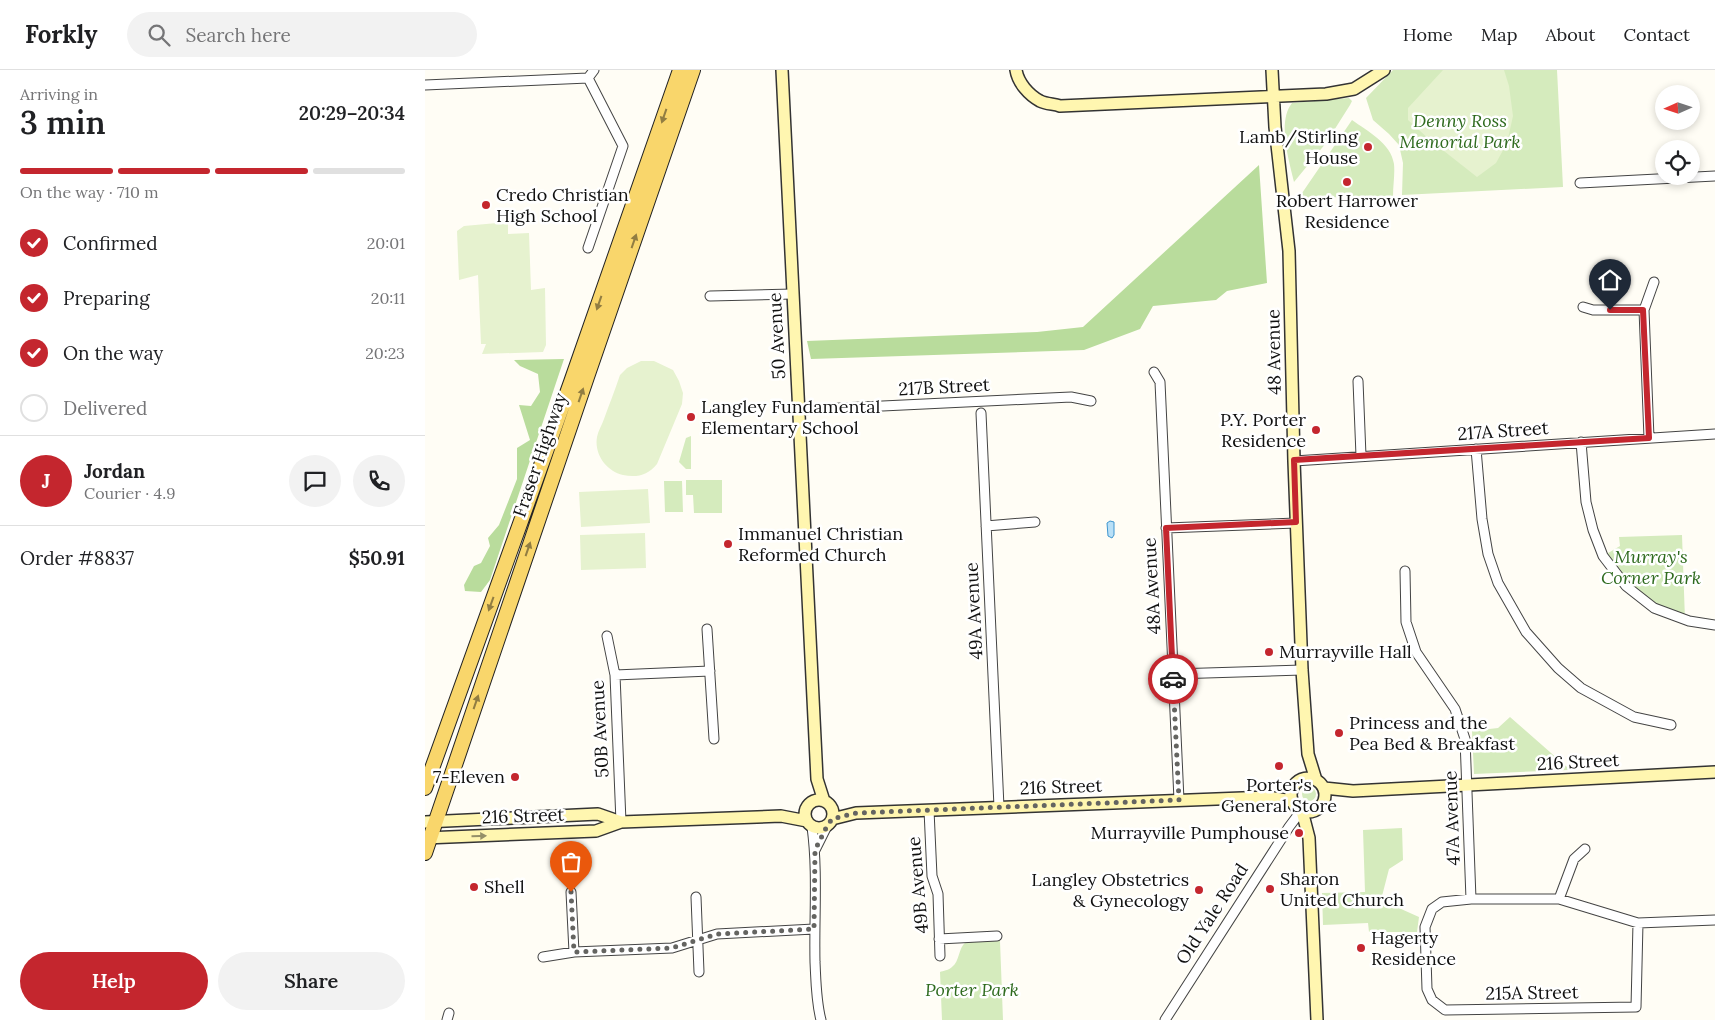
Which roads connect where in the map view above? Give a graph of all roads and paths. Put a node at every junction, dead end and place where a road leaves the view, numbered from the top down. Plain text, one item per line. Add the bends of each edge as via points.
1 (595, 70) edge
2 (680, 70) edge
3 (693, 70) edge
4 (782, 70) edge
5 (1016, 70) edge
6 (1272, 70) edge
7 (1384, 70) edge
8 (588, 78) junction
9 (425, 85) edge
10 (1273, 97) junction
11 (1715, 176) edge
12 (1580, 183) dead end
13 (588, 248) dead end
14 (1654, 282) dead end
15 (793, 294) junction
16 (710, 296) dead end
17 (1583, 307) dead end
18 (1643, 310) junction
19 (1155, 372) dead end
20 (1358, 381) dead end
21 (1091, 401) dead end
22 (799, 410) junction
23 (981, 413) dead end
24 (1715, 434) edge
25 (1649, 438) junction
26 (1581, 442) junction
27 (1476, 449) junction
28 (1361, 456) junction
29 (1294, 460) junction
30 (1035, 522) dead end
31 (1296, 522) junction
32 (986, 526) junction
33 (1166, 528) junction
34 (1405, 571) dead end
35 (1715, 625) edge
36 (707, 629) dead end
37 (607, 636) dead end
38 (1302, 670) junction
39 (710, 671) junction
40 (1173, 674) junction
41 (615, 675) junction
42 (1671, 725) dead end
43 (714, 739) dead end
44 (1308, 754) junction
45 (1715, 772) edge
46 (1303, 778) junction
47 (817, 779) junction
48 (1320, 784) junction
49 (1467, 786) junction
50 (425, 788) edge
51 (1292, 789) junction
52 (1353, 792) junction
53 (1268, 797) junction
54 (1179, 800) junction
55 (1324, 801) junction
56 (809, 805) junction
57 (999, 807) junction
58 (1301, 808) junction
59 (929, 810) junction
60 (829, 813) junction
61 (781, 816) junction
62 (431, 821) edge
63 (621, 822) junction
64 (810, 824) junction
65 (428, 838) edge
66 (1585, 848) dead end
67 (815, 850) junction
68 (425, 853) edge
69 (571, 892) dead end
70 (696, 897) dead end
71 (1471, 899) junction
72 (1559, 899) junction
73 (1715, 920) edge
74 (1638, 923) junction
75 (814, 929) junction
76 (997, 936) dead end
77 (939, 939) junction
78 (697, 941) junction
79 (574, 952) junction
80 (940, 956) dead end
81 (543, 957) dead end
82 (699, 972) dead end
83 (821, 1020) edge
84 (1165, 1020) edge
85 (1317, 1020) edge

1 - 8 street
2 -> 50 main road, Fraser Highway
62 -> 3 main road, Fraser Highway
4 - 15 main road, 50 Avenue
5 - 10 main road via 1024,88 1041,101 1060,106
6 - 10 main road, 48 Avenue
7 - 10 main road via 1354,89
8 - 9 street
8 - 13 street via 623,146
10 - 29 main road, 48 Avenue via 1289,251
11 - 12 street
14 - 18 street
15 - 16 street
15 - 22 main road, 50 Avenue
17 - 18 street
18 - 25 street
19 - 33 street, 48A Avenue via 1160,382
20 - 28 street
21 - 22 street, 217B Street via 1071,397
22 - 47 main road, 50 Avenue
23 - 32 street, 49A Avenue
24 - 25 street, 217A Street
25 - 26 street, 217A Street
26 - 27 street, 217A Street
26 - 35 street via 1586,502 1603,556 1626,586 1654,608 1689,621
27 - 28 street, 217A Street
27 - 42 street via 1488,554 1498,584 1526,632 1581,688 1634,717
28 - 29 street, 217A Street
29 - 31 main road, 48 Avenue
30 - 32 street
31 - 33 street
31 - 38 main road, 48 Avenue
32 - 57 street, 49A Avenue
33 - 40 street, 48A Avenue
34 - 49 street, 47A Avenue via 1406,622 1416,652 1455,709 1465,739
36 - 39 street
37 - 41 street, 50B Avenue
38 - 40 street
38 - 44 main road, 48 Avenue
39 - 41 street
39 - 43 street
40 - 54 street, 48A Avenue
41 - 63 street, 50B Avenue
44 - 46 main road, 48 Avenue
44 - 48 main road, 48 Avenue
45 - 49 main road, 216 Street
46 - 48 main road via 1311,778
46 - 51 main road
47 - 56 main road, 50 Avenue
47 - 60 main road, 50 Avenue
48 - 52 main road, 216 Street
48 - 55 main road
49 - 52 main road, 216 Street
49 - 71 street, 47A Avenue
51 - 53 main road, 216 Street
51 - 58 main road via 1291,796
52 - 55 main road, 216 Street
53 - 54 main road, 216 Street
53 - 58 main road, 216 Street
54 - 57 main road, 216 Street
55 - 58 main road via 1318,809
56 - 60 main road, 216 Street via 815,801
56 - 61 main road, 216 Street
56 - 64 main road, 50 Avenue via 805,813
57 - 59 main road, 216 Street
58 - 84 street, Old Yale Road
58 - 85 main road via 1309,835
59 - 60 main road, 216 Street
59 - 77 street, 49B Avenue
60 - 64 main road, 216 Street via 819,828
60 - 67 street
61 - 63 main road, 216 Street
61 - 64 main road, 216 Street
62 - 63 main road, 216 Street via 598,814
62 - 65 main road, Fraser Highway
65 -> 63 main road, 216 Street via 596,831
64 - 67 street
65 - 68 main road, Fraser Highway
66 - 72 street via 1574,859
67 - 75 street
69 - 79 street
70 - 78 street
71 - 72 street
71 - 74 street, 215A Street via 1442,902 1432,909 1425,927 1427,989 1431,1000 1445,1010 1636,1007
72 - 74 street
73 - 74 street
75 - 78 street via 717,934
75 - 83 street via 816,997
76 - 77 street
77 - 80 street, 49B Avenue
78 - 79 street via 672,948
78 - 82 street
79 - 81 street

